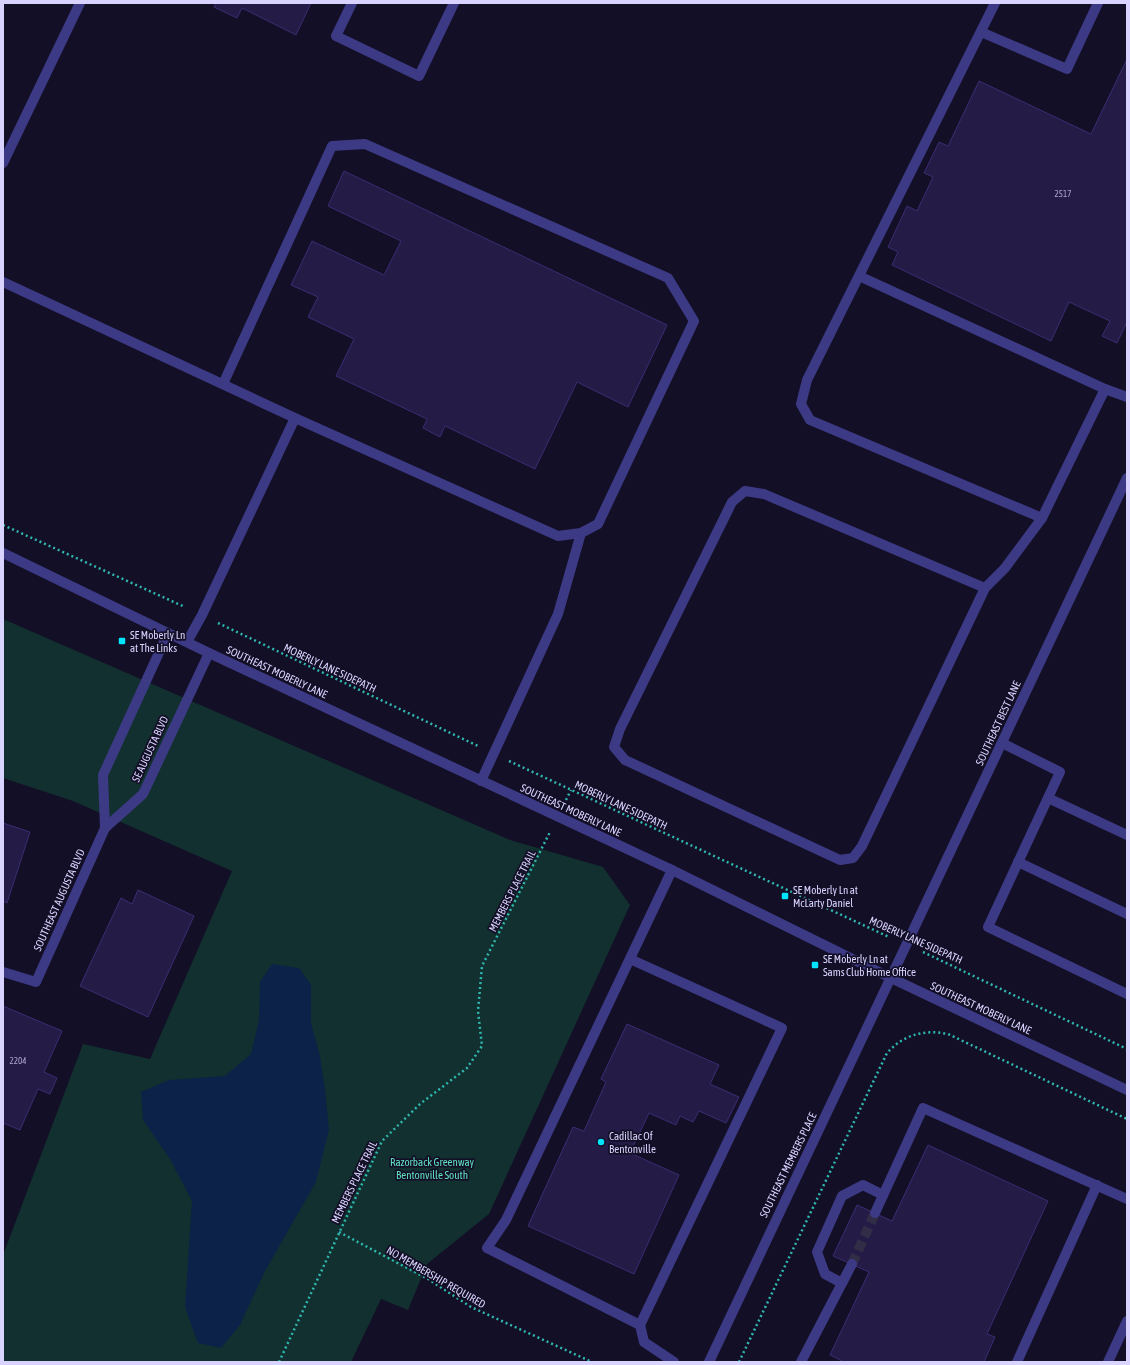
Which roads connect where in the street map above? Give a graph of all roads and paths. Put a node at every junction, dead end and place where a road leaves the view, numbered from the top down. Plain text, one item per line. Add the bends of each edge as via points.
1 (80, 3) edge
2 (352, 3) edge
3 (454, 3) edge
4 (996, 3) edge
5 (1098, 3) edge
6 (981, 32) junction
7 (3, 163) edge
8 (859, 276) junction
9 (3, 282) edge
10 (223, 384) junction
11 (1105, 389) junction
12 (1127, 397) edge
13 (295, 418) junction
14 (1127, 478) edge
15 (1042, 518) junction
16 (3, 525) edge
17 (581, 533) junction
18 (3, 553) edge
19 (985, 588) junction
20 (173, 602) dead end
21 (228, 629) dead end
22 (168, 633) junction
23 (187, 642) junction
24 (209, 653) junction
25 (469, 742) dead end
26 (1002, 744) junction
27 (523, 767) dead end
28 (481, 781) junction
29 (1048, 798) junction
30 (105, 828) junction
31 (1127, 835) edge
32 (547, 838) dead end
33 (1018, 862) junction
34 (672, 870) junction
35 (1127, 914) edge
36 (907, 945) junction
37 (630, 959) junction
38 (3, 972) edge
39 (891, 978) junction
40 (1127, 994) edge
41 (1127, 1049) edge
42 (1127, 1090) edge
43 (1097, 1185) junction
44 (883, 1195) junction
45 (1127, 1199) edge
46 (875, 1213) tunnel mouth
47 (339, 1232) junction
48 (852, 1264) tunnel mouth
49 (842, 1282) junction
50 (1127, 1321) edge
51 (640, 1325) junction
52 (279, 1362) edge
53 (592, 1362) edge
54 (674, 1362) edge
55 (708, 1362) edge
56 (801, 1362) edge
57 (1017, 1362) edge
58 (1108, 1362) edge

1 - 7 street
2 - 3 street via 336,36 419,76
4 - 6 street
5 - 6 street via 1067,69
6 - 8 street
8 - 11 street
8 - 15 street via 807,380 801,404 810,420
9 - 10 street
10 - 13 street
10 - 17 street via 332,146 364,144 668,278 694,321 598,524
11 - 12 street
11 - 15 street
13 - 17 street via 558,536
13 - 23 street
14 - 26 street, SOUTHEAST BEST LANE
15 - 19 street via 1005,568
16 - 20 path
17 - 28 street via 558,614
18 - 22 street, SOUTHEAST MOBERLY LANE
19 - 19 street via 862,846 853,858 840,860 625,760 614,747 620,729 732,502 745,492 764,494
21 - 25 path, MOBERLY LANE SIDEPATH
22 - 23 street, SOUTHEAST MOBERLY LANE
22 - 30 street via 103,776
23 - 24 street, SOUTHEAST MOBERLY LANE
24 - 28 street, SOUTHEAST MOBERLY LANE
24 - 30 street, SE AUGUSTA BLVD via 143,794
26 - 29 street via 1060,772
26 - 36 street, SOUTHEAST BEST LANE
27 - 36 path, MOBERLY LANE SIDEPATH
28 - 34 street, SOUTHEAST MOBERLY LANE
29 - 31 street
29 - 33 street
30 - 38 street, SOUTHEAST AUGUSTA BLVD via 36,982
32 - 47 path, MEMBERS PLACE TRAIL via 482,966 478,1011 482,1046 467,1068 420,1104 382,1141
33 - 35 street
33 - 40 street via 988,927
34 - 37 street
34 - 39 street, SOUTHEAST MOBERLY LANE
36 - 39 street, SOUTHEAST BEST LANE
36 - 41 path, MOBERLY LANE SIDEPATH
37 - 51 street via 506,1220 487,1248
37 - 51 street via 782,1028
39 - 42 street, SOUTHEAST MOBERLY LANE
39 - 55 street, SOUTHEAST MEMBERS PLACE
43 - 44 street via 923,1108
43 - 45 street
43 - 57 street
44 - 46 street
44 - 49 street via 863,1185 842,1196 818,1252 825,1274
47 - 52 path, MEMBERS PLACE TRAIL
47 - 53 path, NO MEMBERSHIP REQUIRED via 428,1279 471,1307
48 - 49 street
49 - 56 street
50 - 58 street
51 - 54 street via 644,1342

